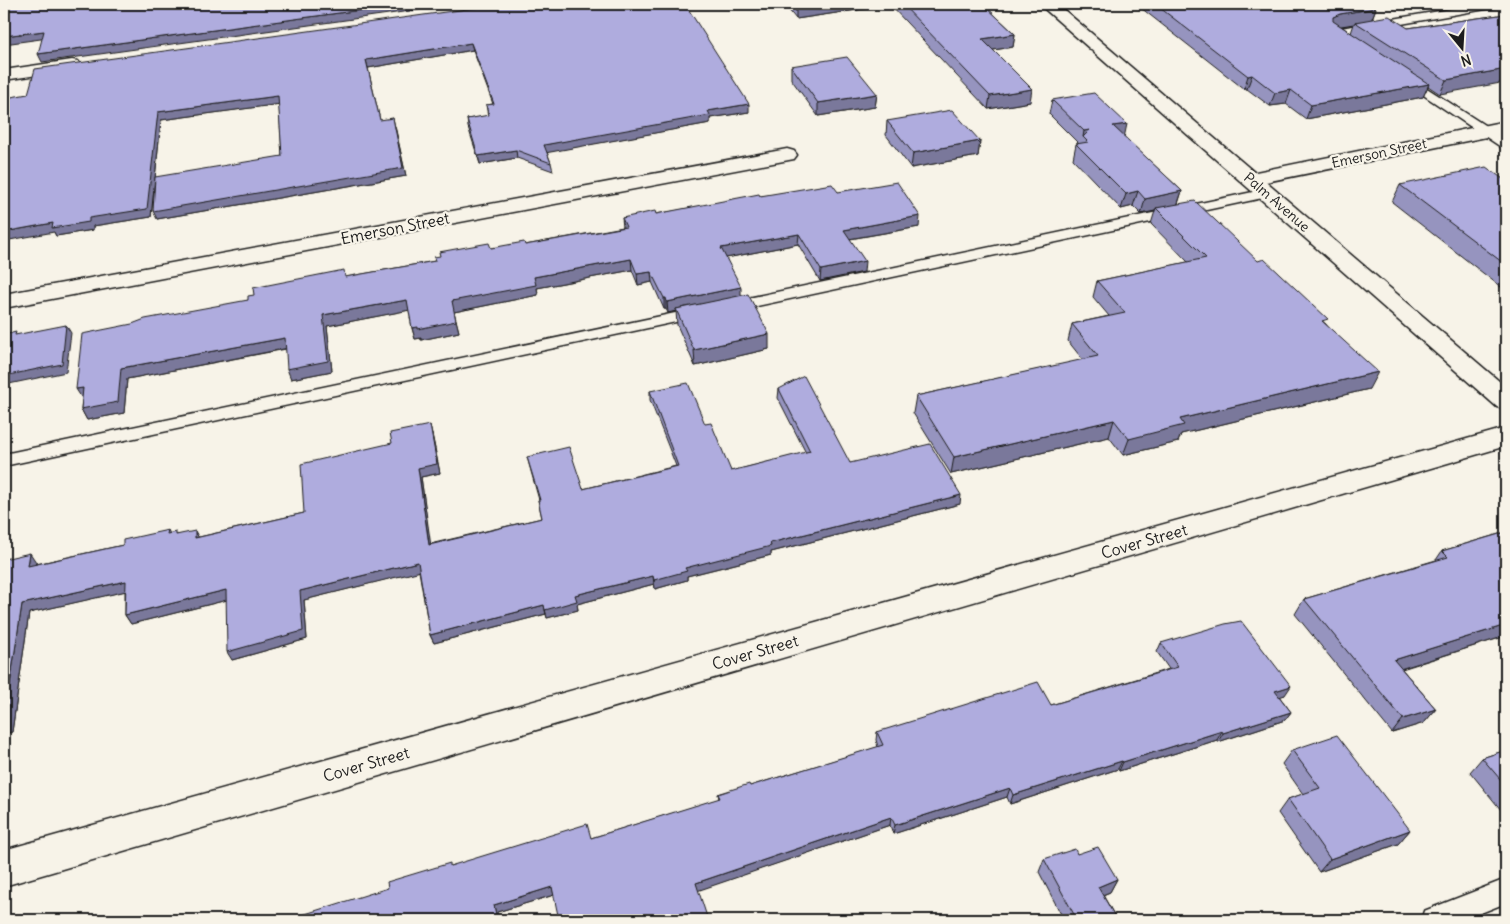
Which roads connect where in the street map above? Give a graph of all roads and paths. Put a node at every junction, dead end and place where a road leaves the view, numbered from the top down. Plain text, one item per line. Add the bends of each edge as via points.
1 (1046, 4) edge
2 (1497, 4) edge
3 (1351, 42) edge
4 (92, 62) edge
5 (1399, 74) edge
6 (4, 75) edge
7 (1496, 129) edge
8 (1506, 144) edge
9 (787, 155) dead end
10 (1251, 179) junction
11 (1267, 193) junction
12 (4, 301) edge
13 (1506, 400) edge
14 (1506, 437) edge
15 (4, 460) edge
16 (4, 868) edge
17 (1506, 891) edge
18 (1433, 920) edge

1 - 10 street, Palm Avenue
2 - 3 lane via 1335,32
4 - 6 street
5 - 7 lane
7 - 8 lane
7 - 10 street, Emerson Street
9 - 12 street, Emerson Street
10 - 11 street, Palm Avenue
11 - 13 street, Palm Avenue
11 - 15 lane
14 - 16 street, Cover Street
17 - 18 lane

